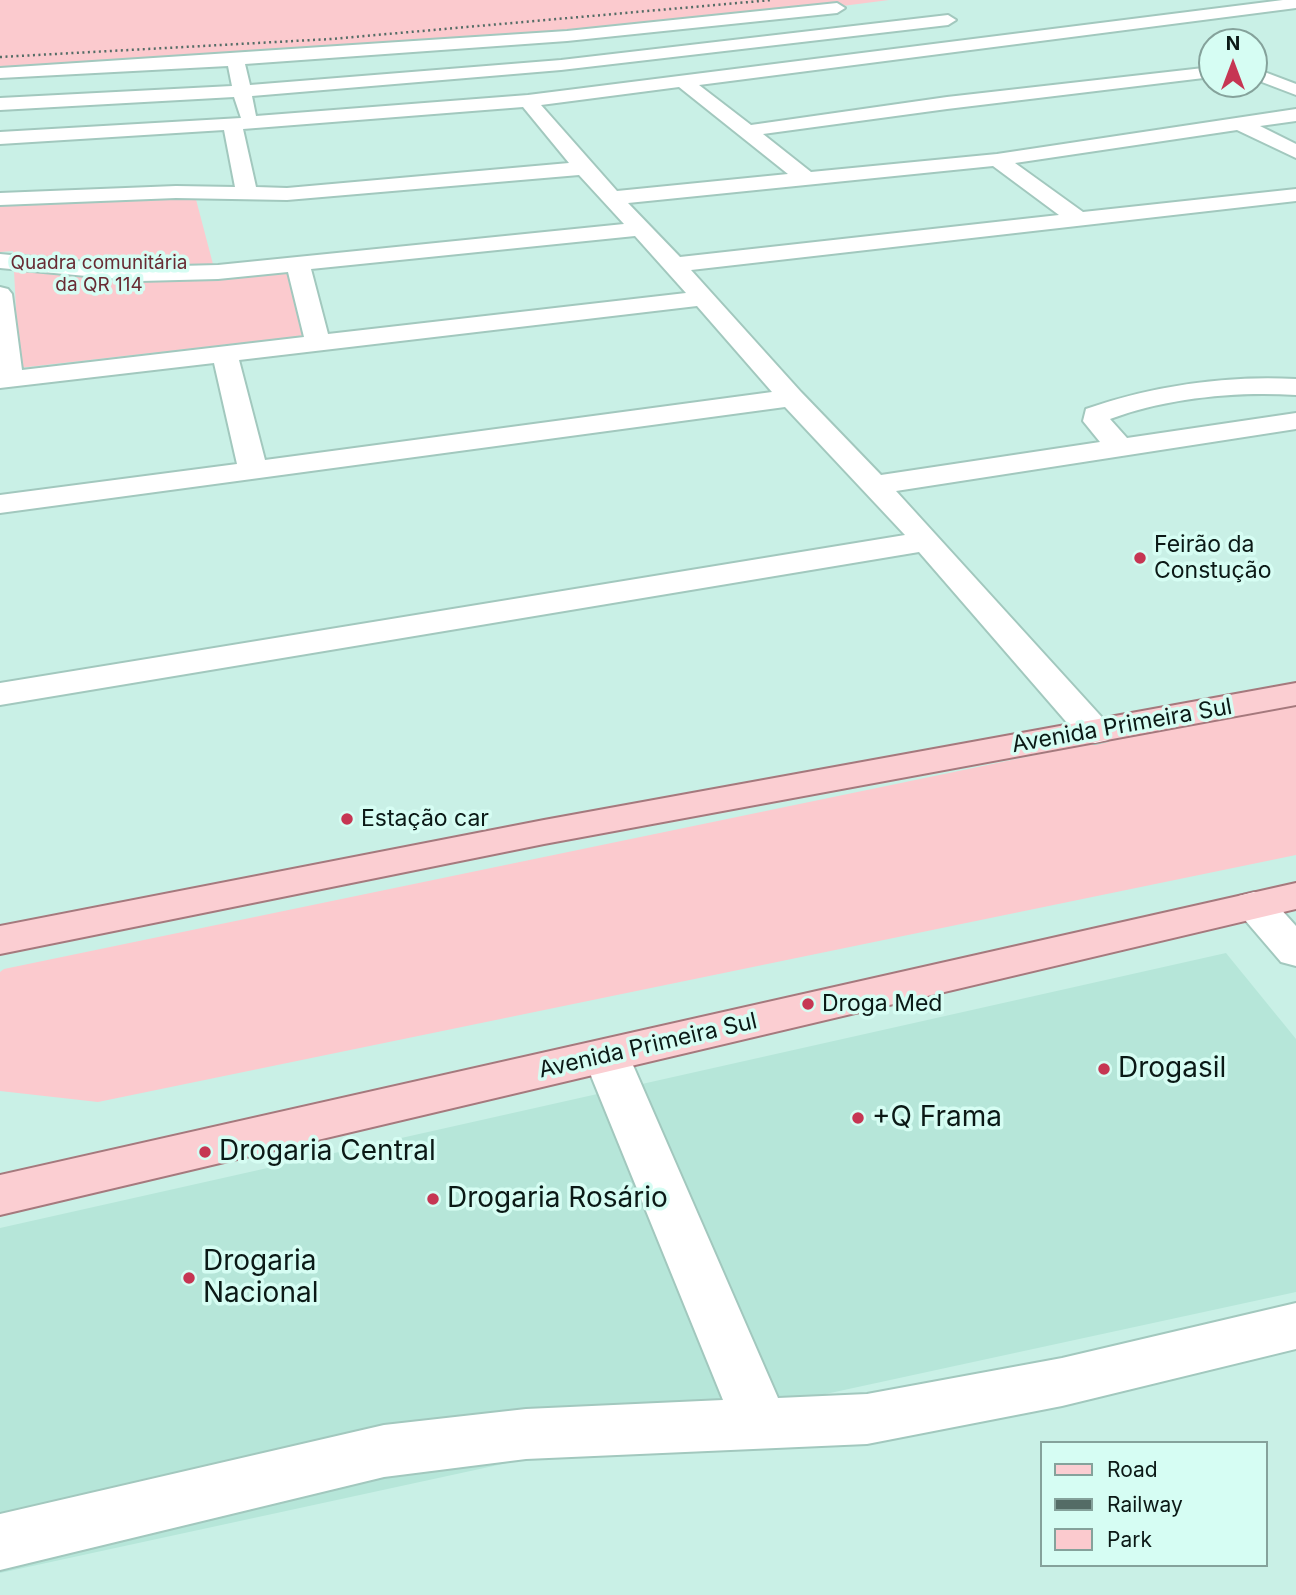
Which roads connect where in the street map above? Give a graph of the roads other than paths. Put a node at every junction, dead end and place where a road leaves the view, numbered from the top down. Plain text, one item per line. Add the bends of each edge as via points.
1 (1296, 3) edge
2 (850, 6) dead end
3 (915, 6) dead end
4 (959, 25) junction
5 (1065, 33) junction
6 (1000, 42) junction
7 (1103, 48) dead end
8 (235, 60) junction
9 (1140, 62) dead end
10 (1275, 64) dead end
11 (1268, 65) edge
12 (0, 73) edge
13 (1198, 74) edge
14 (1177, 76) junction
15 (1268, 79) edge
16 (684, 82) junction
17 (1296, 90) edge
18 (242, 91) junction
19 (528, 101) junction
20 (0, 104) edge
21 (1296, 115) edge
22 (242, 124) junction
23 (1241, 124) junction
24 (747, 131) junction
25 (0, 138) edge
26 (1296, 152) edge
27 (997, 160) junction
28 (584, 169) junction
29 (805, 178) junction
30 (247, 192) junction
31 (1296, 195) edge
32 (612, 198) junction
33 (0, 199) edge
34 (1078, 219) junction
35 (640, 229) junction
36 (0, 261) edge
37 (298, 265) junction
38 (674, 265) junction
39 (0, 295) edge
40 (704, 299) junction
41 (318, 344) junction
42 (225, 355) junction
43 (5, 379) edge
44 (1296, 387) edge
45 (791, 398) junction
46 (1296, 421) edge
47 (1119, 446) junction
48 (253, 470) junction
49 (874, 485) junction
50 (0, 504) edge
51 (927, 541) junction
52 (0, 694) edge
53 (1296, 694) edge
54 (1095, 732) junction
55 (1275, 901) edge
56 (0, 940) edge
57 (1296, 952) edge
58 (606, 1056) junction
59 (0, 1194) edge
60 (1296, 1325) edge
61 (761, 1423) junction
62 (0, 1542) edge

1 - 5 street
2 - 8 street via 567,36
3 - 4 street
4 - 6 street
4 - 18 street
5 - 6 street
5 - 7 street
6 - 16 street
8 - 12 street
8 - 18 street
9 - 14 street
10 - 11 street
13 - 14 street
14 - 24 street
15 - 17 street
16 - 19 street
16 - 24 street
18 - 20 street
18 - 22 street
19 - 22 street
19 - 28 street
21 - 23 street
22 - 25 street
22 - 30 street
23 - 26 street
23 - 27 street
24 - 29 street
27 - 29 street
27 - 34 street
28 - 30 street via 337,191
28 - 32 street
29 - 32 street
30 - 33 street
31 - 34 street
32 - 35 street
34 - 38 street
35 - 37 street
35 - 38 street
36 - 37 street via 140,274
37 - 41 street
38 - 40 street
39 - 43 street
40 - 41 street
40 - 45 street
41 - 42 street
42 - 43 street
42 - 48 street
44 - 47 street via 1179,395 1096,415
45 - 48 street
45 - 49 street
46 - 47 street
47 - 49 street
48 - 50 street
49 - 51 street
51 - 52 street
51 - 54 street
53 - 54 main road, Avenida Primeira Sul
54 - 56 main road, Avenida Primeira Sul via 544,832
55 - 57 street
55 - 58 main road, Avenida Primeira Sul
58 - 59 main road, Avenida Primeira Sul
58 - 61 street
60 - 61 street via 1062,1381 867,1419
61 - 62 street via 526,1434 384,1451

